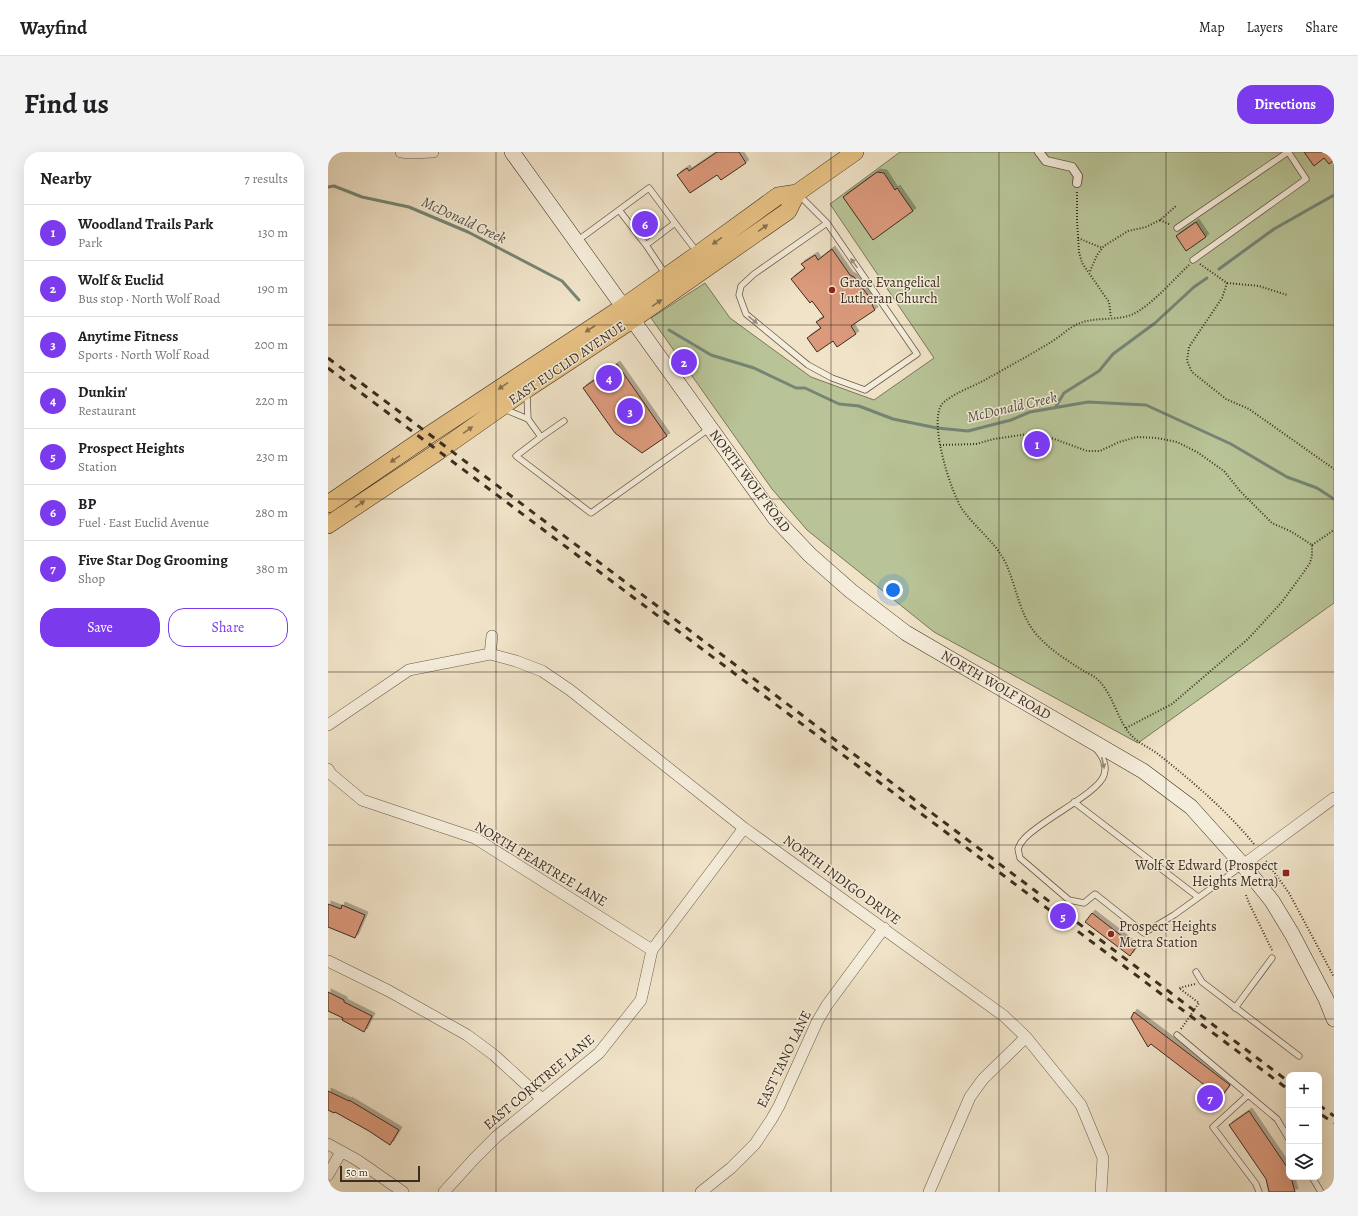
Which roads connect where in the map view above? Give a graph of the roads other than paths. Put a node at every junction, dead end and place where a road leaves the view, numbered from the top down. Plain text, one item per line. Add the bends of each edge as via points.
1 (401, 152) edge
2 (433, 152) edge
3 (512, 152) edge
4 (855, 152) edge
5 (1039, 152) edge
6 (1288, 152) edge
7 (1077, 183) road end
8 (797, 193) junction
9 (619, 210) junction
10 (827, 223) junction
11 (675, 224) junction
12 (1177, 228) road end
13 (577, 242) junction
14 (646, 245) junction
15 (698, 254) junction
16 (1193, 260) road end
17 (667, 277) junction
18 (628, 313) junction
19 (527, 389) junction
20 (500, 408) junction
21 (528, 420) junction
22 (564, 421) dead end
23 (710, 428) junction
24 (541, 437) junction
25 (328, 504) edge
26 (328, 525) edge
27 (492, 636) dead end
28 (490, 654) junction
29 (328, 725) edge
30 (1088, 739) junction
31 (328, 769) edge
32 (1334, 798) edge
33 (1074, 802) junction
34 (744, 828) junction
35 (1243, 865) junction
36 (1198, 897) junction
37 (884, 928) junction
38 (652, 950) junction
39 (1272, 958) road end
40 (328, 961) edge
41 (1196, 972) dead end
42 (1235, 1008) junction
43 (1334, 1019) edge
44 (1177, 1035) road end
45 (1026, 1037) junction
46 (1299, 1056) dead end
47 (1248, 1095) junction
48 (542, 1099) junction
49 (1286, 1134) edge
50 (328, 1144) edge
51 (342, 1152) junction
52 (328, 1175) edge
53 (1314, 1180) edge
54 (403, 1192) edge
55 (444, 1192) edge
56 (701, 1192) edge
57 (929, 1192) edge
58 (1102, 1192) edge
59 (1259, 1192) edge
60 (1321, 1192) edge

1 - 2 street
3 - 13 main road, NORTH WOLF ROAD
4 - 8 main road, EAST EUCLID AVENUE
5 - 7 street via 1046,161 1072,167 1078,176
6 - 12 lane
6 - 16 lane via 1306,179
8 - 10 lane
8 -> 15 main road, EAST EUCLID AVENUE via 778,196
18 -> 8 main road, EAST EUCLID AVENUE via 788,211
9 - 11 lane via 649,188
9 - 13 lane
9 - 14 lane
10 -> 10 lane via 754,274 741,286 739,295 746,314 808,365 832,378 865,390 917,354
11 - 14 lane
11 - 15 lane
13 - 18 main road, NORTH WOLF ROAD
14 - 17 lane
15 - 17 main road, EAST EUCLID AVENUE
17 - 18 main road, EAST EUCLID AVENUE
18 - 19 main road, EAST EUCLID AVENUE
18 - 23 main road, NORTH WOLF ROAD
18 -> 25 main road, EAST EUCLID AVENUE via 423,439
19 - 20 main road, EAST EUCLID AVENUE
19 - 21 lane
20 - 21 lane
26 -> 20 main road, EAST EUCLID AVENUE
21 - 24 lane
22 - 24 lane
23 - 24 lane via 591,513 516,456
23 - 30 main road, NORTH WOLF ROAD via 775,518 850,591 906,633
27 - 28 street
28 - 29 street via 409,670
28 - 34 street, NORTH INDIGO DRIVE via 542,671 570,690
30 -> 33 lane via 1105,763 1104,776 1094,788
30 - 35 main road, NORTH WOLF ROAD via 1143,771 1191,807
31 - 38 street, NORTH PEARTREE LANE via 362,800 475,838
32 - 35 street
33 - 36 lane
33 - 36 lane via 1034,830 1018,849 1020,858 1069,900 1084,903 1095,894 1144,933
34 - 37 street, NORTH INDIGO DRIVE
34 - 38 street, EAST CORKTREE LANE
35 - 36 lane
35 - 43 main road, NORTH WOLF ROAD via 1272,901 1292,934
37 - 45 street, NORTH INDIGO DRIVE via 1004,1016
37 - 56 street, EAST TANO LANE via 827,1005 779,1106 755,1144
38 - 48 street, EAST CORKTREE LANE via 641,1000 599,1053
39 - 42 lane
40 - 48 street via 467,1034
41 - 42 lane via 1202,982
42 - 46 lane
44 - 47 lane
45 - 57 street via 983,1079 970,1097
45 - 58 street, NORTH INDIGO DRIVE via 1081,1105 1104,1158
47 - 49 lane via 1277,1119
47 - 59 lane via 1213,1127 1256,1184
48 - 55 street, EAST CORKTREE LANE via 496,1137
50 - 51 street
51 - 52 street
51 - 54 street
53 - 60 lane

